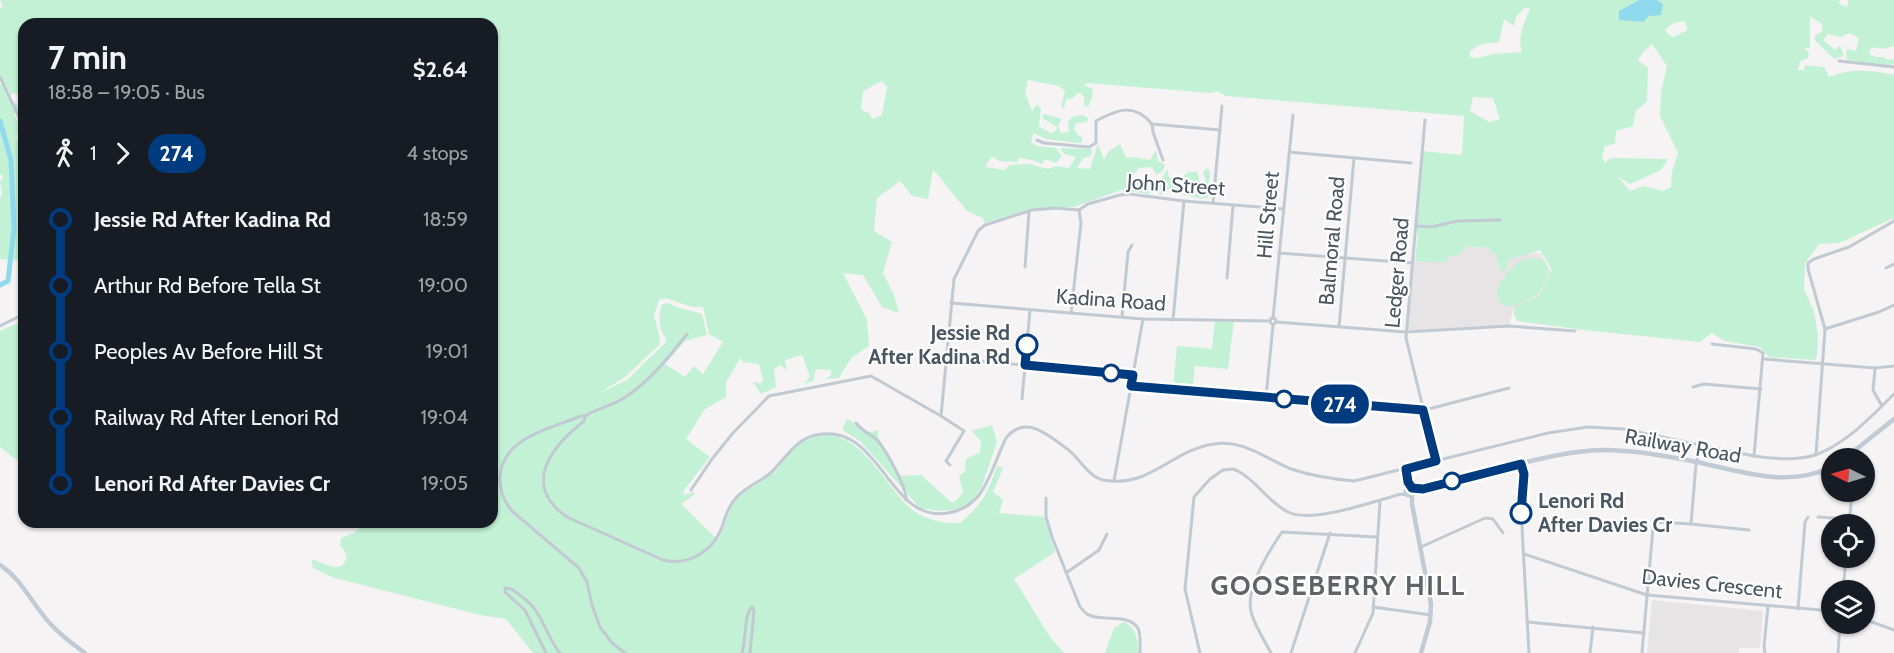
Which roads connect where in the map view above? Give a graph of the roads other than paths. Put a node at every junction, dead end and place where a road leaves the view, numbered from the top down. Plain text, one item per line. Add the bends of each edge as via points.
1 (1839, 61) dead end
2 (1894, 68) edge
3 (0, 77) edge
4 (1222, 106) dead end
5 (18, 115) edge
6 (1293, 115) dead end
7 (1425, 120) dead end
8 (1152, 124) junction
9 (1220, 130) junction
10 (1037, 140) dead end
11 (1289, 152) junction
12 (1354, 158) junction
13 (1163, 160) dead end
14 (1411, 163) dead end
15 (1184, 201) junction
16 (1213, 203) junction
17 (1233, 205) junction
18 (1283, 209) junction
19 (1079, 210) junction
20 (1029, 211) junction
21 (1500, 220) dead end
22 (1894, 221) edge
23 (1416, 226) junction
24 (1132, 245) dead end
25 (1279, 253) junction
26 (1345, 258) junction
27 (1412, 263) junction
28 (1894, 264) edge
29 (1025, 267) dead end
30 (1886, 268) dead end
31 (1227, 278) dead end
32 (951, 303) junction
33 (1894, 305) edge
34 (1030, 310) junction
35 (1071, 313) junction
36 (18, 317) edge
37 (1122, 317) junction
38 (1143, 319) junction
39 (1173, 320) junction
40 (1273, 322) junction
41 (0, 326) edge
42 (1339, 327) junction
43 (1825, 329) junction
44 (1575, 331) dead end
45 (1406, 332) junction
46 (687, 334) dead end
47 (1712, 344) dead end
48 (946, 358) junction
49 (1764, 359) junction
50 (1822, 364) junction
51 (1025, 365) junction
52 (1894, 366) edge
53 (1875, 368) junction
54 (1133, 375) junction
55 (1131, 386) junction
56 (1693, 387) dead end
57 (1509, 388) dead end
58 (1761, 390) junction
59 (1894, 394) edge
60 (1266, 397) junction
61 (1022, 399) dead end
62 (1882, 406) junction
63 (1423, 410) junction
64 (585, 416) junction
65 (941, 416) junction
66 (1894, 419) edge
67 (856, 423) dead end
68 (1701, 444) junction
69 (1861, 448) edge
70 (1816, 454) junction
71 (1754, 456) junction
72 (1436, 461) junction
73 (1697, 462) junction
74 (1523, 463) junction
75 (950, 465) dead end
76 (1406, 469) junction
77 (1821, 472) edge
78 (1114, 481) junction
79 (691, 490) dead end
80 (1409, 492) junction
81 (1046, 498) dead end
82 (906, 500) junction
83 (1380, 501) junction
84 (1808, 517) dead end
85 (1818, 517) dead end
86 (1821, 517) edge
87 (1691, 524) junction
88 (1749, 530) dead end
89 (1330, 533) junction
90 (1503, 533) dead end
91 (1107, 534) dead end
92 (1377, 537) junction
93 (1421, 547) junction
94 (1524, 554) junction
95 (0, 565) edge
96 (1066, 573) junction
97 (1647, 595) junction
98 (1768, 606) junction
99 (1373, 607) junction
100 (1798, 609) junction
101 (1821, 610) edge
102 (1431, 615) junction
103 (1527, 622) junction
104 (1875, 623) edge
105 (1593, 627) junction
106 (1894, 630) edge
107 (1644, 633) junction
108 (1839, 634) edge
109 (81, 652) edge
110 (546, 653) edge
111 (560, 653) edge
112 (625, 653) edge
113 (742, 653) edge
114 (750, 653) edge
115 (1140, 653) edge
116 (1200, 653) edge
117 (1271, 653) edge
118 (1291, 653) edge
119 (1355, 653) edge
120 (1421, 653) edge
121 (1529, 653) edge
122 (1590, 653) edge
123 (1642, 653) edge
124 (1765, 653) edge
125 (1838, 653) edge

1 - 2 street
3 - 5 street
4 - 9 street
6 - 11 street, Hill Street
7 - 23 street, Ledger Road
8 - 9 street
8 - 10 street via 1132,109 1096,121 1096,143 1089,147
8 - 13 street
9 - 16 street
11 - 12 street
11 - 18 street, Hill Street
12 - 14 street
12 - 26 street, Balmoral Road
15 - 16 street, John Street
15 - 19 street, John Street via 1129,194
15 - 39 street
16 - 17 street, John Street
17 - 18 street, John Street
17 - 31 street
18 - 25 street, Hill Street
19 - 20 street, John Street
19 - 35 street
20 - 29 street
20 - 32 street, John Street via 980,229 956,273
21 - 23 street
22 - 43 street via 1849,247 1809,263
23 - 27 street, Ledger Road
24 - 37 street
25 - 26 street
25 - 40 street, Hill Street
26 - 27 street
26 - 42 street, Balmoral Road
27 - 45 street, Ledger Road
28 - 30 street
32 - 34 street, Kadina Road
32 - 48 street, John Street
33 - 43 street
34 - 35 street, Kadina Road
34 - 51 street
35 - 37 street, Kadina Road
36 - 41 street
37 - 38 street, Kadina Road
38 - 39 street, Kadina Road
38 - 54 street
39 - 40 street, Kadina Road
40 - 42 street, Kadina Road
40 - 60 street, Hill Street
42 - 45 street, Kadina Road
43 - 50 street
44 - 45 street, Kadina Road via 1506,326
45 - 63 street, Ledger Road
46 - 64 street via 641,385 623,399
47 - 49 street via 1759,349
48 - 51 street
48 - 65 street, John Street
49 - 50 street
49 - 58 street
50 - 53 street
50 - 70 street
51 - 54 street
51 - 61 street
52 - 53 street
53 - 62 street via 1873,390
54 - 55 street
55 - 60 street
55 - 78 street
56 - 58 street via 1704,384
57 - 63 street
58 - 71 street
59 - 62 street
60 - 63 street
62 - 70 street via 1839,442
63 - 72 street, Ledger Road
64 - 82 street via 549,457 543,481 545,492 560,512 576,522 668,561 684,561 707,549 736,498 770,474 796,445 818,435 837,435 853,441
64 - 112 street via 517,444 503,462 500,486 512,511 579,568 600,627 612,644
65 - 75 street via 964,431 946,461
65 - 79 street via 871,376 769,396 733,433
66 - 69 street
67 - 82 street via 881,446 905,490
68 - 71 street
68 - 72 street via 1623,429 1588,427
68 - 73 street
70 - 71 street via 1803,458
72 - 76 street
73 - 74 street, Railway Road via 1603,450
73 - 77 street, Railway Road via 1762,476 1790,478
73 - 87 street
74 - 80 street, Railway Road
74 - 94 street
76 - 78 street via 1354,481 1324,478 1290,468 1246,447 1220,443 1195,449 1137,479
76 - 80 street
78 - 82 street via 1093,475 1047,434 1023,427 1006,438 980,494 969,505 937,514 920,510
80 - 83 street
80 - 93 street
81 - 96 street via 1046,517
83 - 92 street
83 - 116 street via 1304,517 1288,512 1238,471 1223,470 1210,479 1194,497 1185,589
84 - 100 street
85 - 86 street
87 - 88 street
87 - 97 street via 1654,525
89 - 92 street
89 - 117 street via 1282,532 1259,570 1251,614
89 - 118 street
90 - 93 street via 1493,519 1485,518
91 - 96 street via 1099,550
92 - 99 street
93 - 102 street
94 - 97 street, Davies Crescent
94 - 103 street
95 - 109 street via 19,582 53,627
96 - 115 street via 1080,607 1088,615 1122,619 1137,628
97 - 98 street, Davies Crescent
97 - 107 street
98 - 100 street, Davies Crescent
98 - 124 street
99 - 102 street
99 - 119 street
100 - 101 street, Davies Crescent
102 - 120 street
103 - 105 street
103 - 121 street
104 - 106 street
105 - 107 street
105 - 122 street
107 - 123 street
108 - 125 street
110 - 111 street via 525,610 505,588 533,605
113 - 114 street via 747,613 752,607

